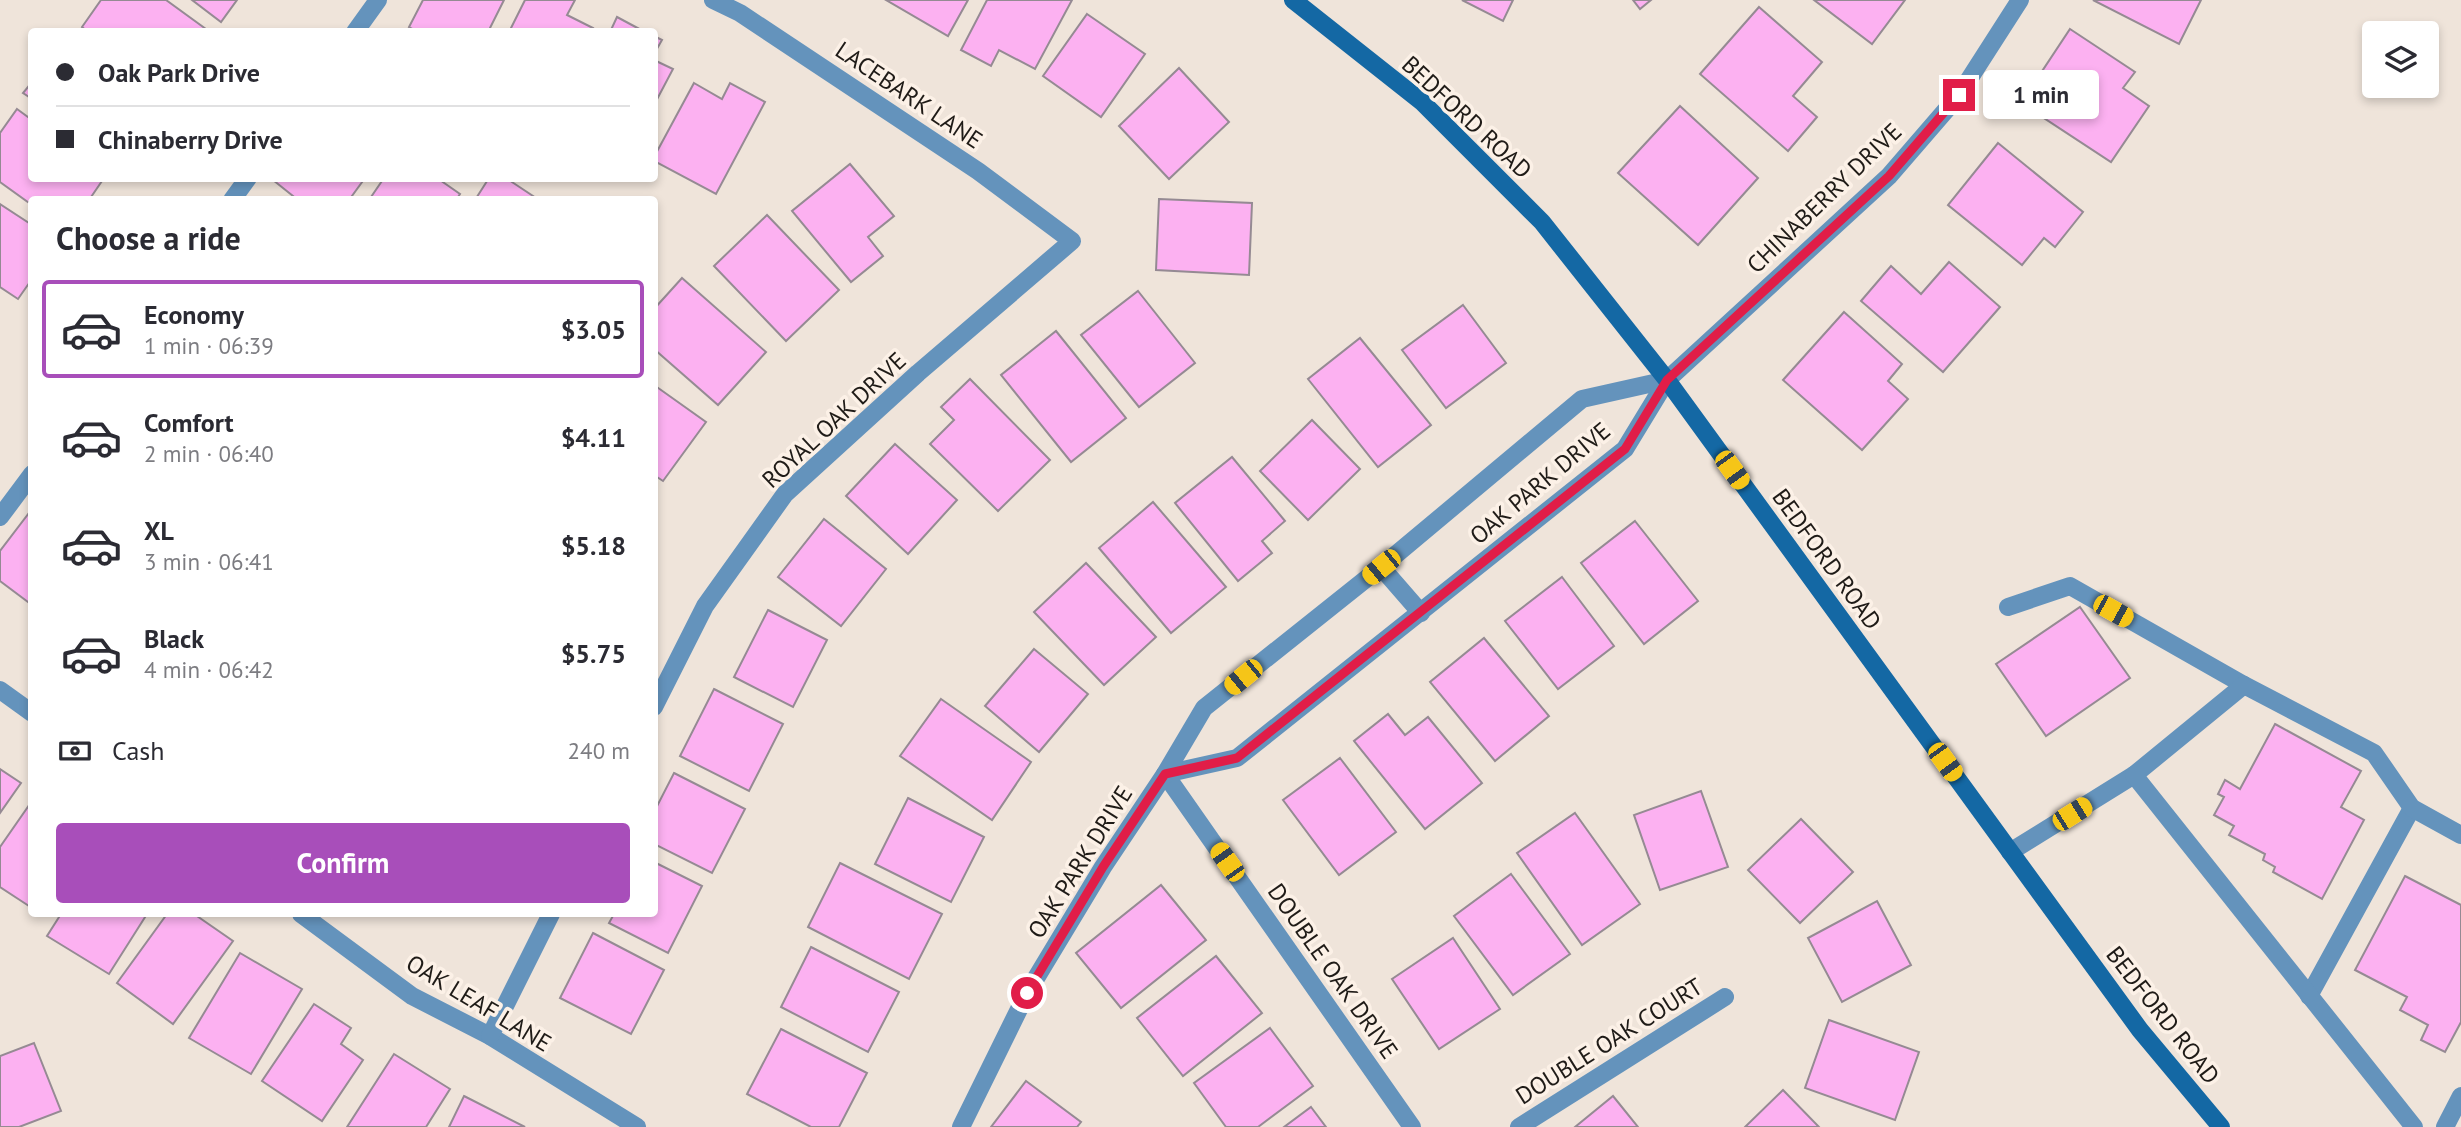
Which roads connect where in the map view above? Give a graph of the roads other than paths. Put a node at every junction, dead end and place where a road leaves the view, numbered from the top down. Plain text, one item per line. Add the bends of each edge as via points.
1 (378, 0) edge
2 (713, 0) edge
3 (1293, 0) edge
4 (2020, 0) edge
5 (358, 28) edge
6 (1072, 242) joint
7 (1667, 380) junction
8 (28, 479) edge
9 (0, 517) edge
10 (1381, 567) junction
11 (2008, 607) dead end
12 (1421, 614) junction
13 (2244, 685) junction
14 (0, 690) edge
15 (658, 699) edge
16 (28, 710) edge
17 (1165, 774) junction
18 (2133, 775) junction
19 (2412, 808) junction
20 (2461, 835) edge
21 (2010, 852) junction
22 (304, 917) edge
23 (550, 917) edge
24 (2309, 996) junction
25 (1725, 997) dead end
26 (490, 1036) junction
27 (2461, 1096) edge
28 (637, 1127) edge
29 (961, 1127) edge
30 (1412, 1127) edge
31 (1519, 1127) edge
32 (2221, 1127) edge
33 (2414, 1127) edge
34 (2445, 1127) edge

1 - 5 street
2 - 6 street, LACEBARK LANE via 740,13 978,170
3 - 7 main road, BEDFORD ROAD via 1422,102 1533,213
4 - 7 street, CHINABERRY DRIVE via 1959,95 1889,176
6 - 15 street, ROYAL OAK DRIVE via 785,494 705,606
7 - 10 street, OAK PARK DRIVE via 1582,399
7 - 12 street, OAK PARK DRIVE via 1625,449
7 - 21 main road, BEDFORD ROAD
8 - 9 street
10 - 12 street
10 - 17 street, OAK PARK DRIVE via 1204,708
11 - 13 street via 2070,586
12 - 17 street, OAK PARK DRIVE via 1237,758
13 - 18 street
13 - 19 street via 2374,753
14 - 16 street
17 - 29 street, OAK PARK DRIVE via 1027,993
17 - 30 street, DOUBLE OAK DRIVE
18 - 21 street
18 - 24 street
19 - 20 street
19 - 24 street
21 - 32 main road, BEDFORD ROAD via 2140,1030
22 - 26 street, OAK LEAF LANE via 412,996
23 - 26 street
24 - 33 street
25 - 31 street, DOUBLE OAK COURT
26 - 28 street, OAK LEAF LANE
27 - 34 street

